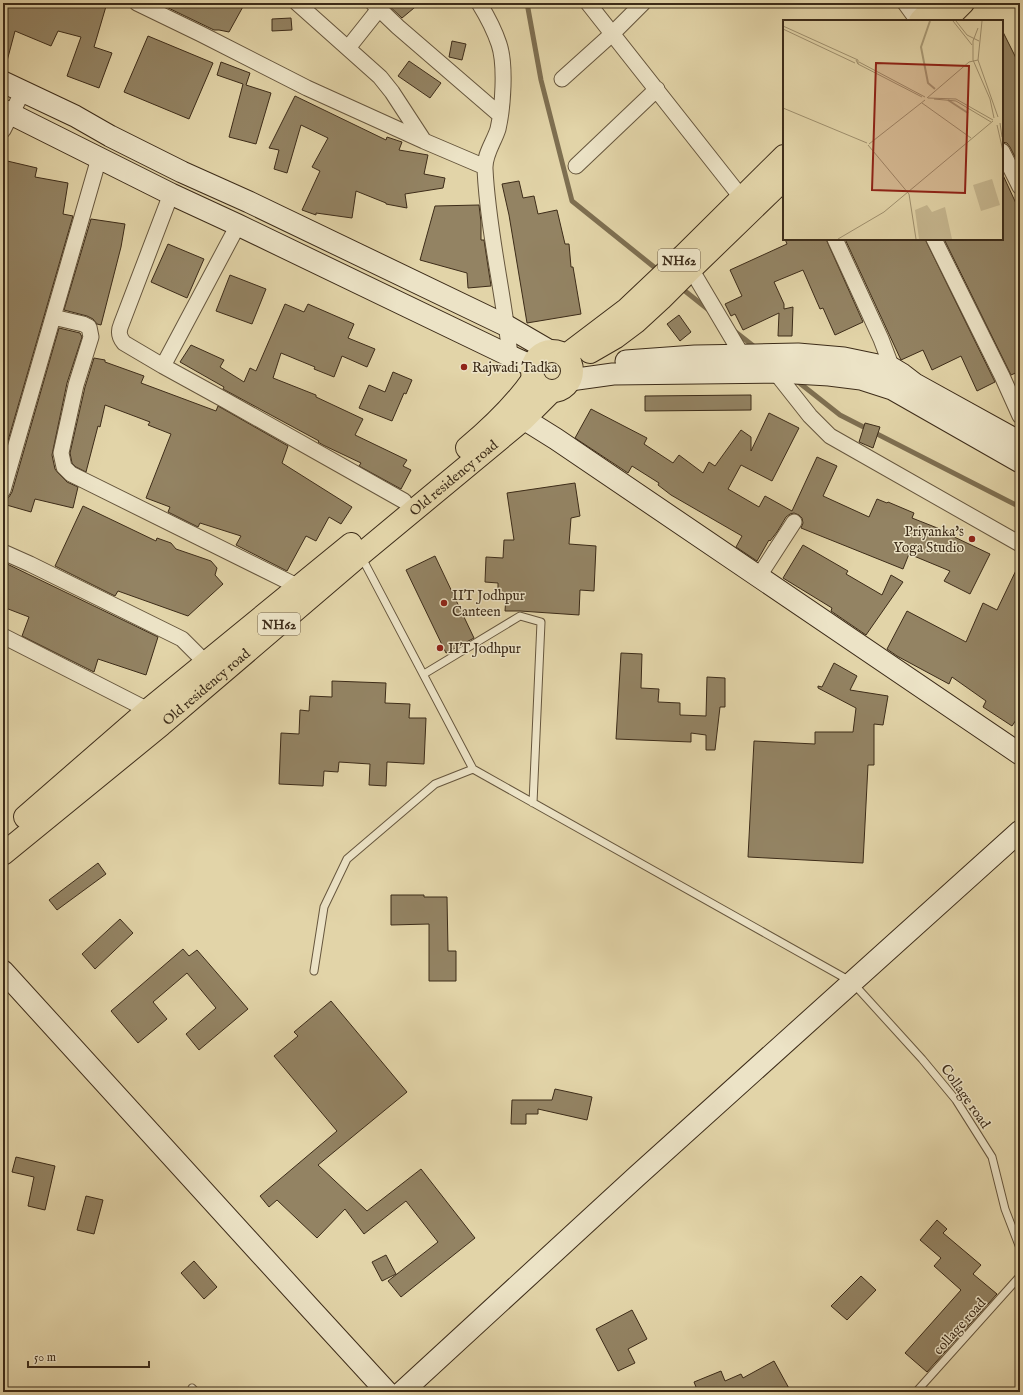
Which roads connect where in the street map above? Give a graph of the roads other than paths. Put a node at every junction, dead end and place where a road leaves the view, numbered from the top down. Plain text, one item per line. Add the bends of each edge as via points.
1 (137, 3) edge
2 (297, 3) edge
3 (479, 3) edge
4 (588, 3) edge
5 (643, 3) edge
6 (905, 3) edge
7 (938, 3) edge
8 (964, 3) edge
9 (375, 8) edge
10 (918, 20) edge
11 (920, 20) edge
12 (946, 20) edge
13 (612, 34) junction
14 (350, 44) junction
15 (562, 79) dead end
16 (3, 82) edge
17 (656, 90) junction
18 (22, 91) junction
19 (6, 118) edge
20 (499, 122) junction
21 (424, 141) junction
22 (1003, 153) edge
23 (783, 157) edge
24 (99, 158) junction
25 (485, 162) junction
26 (576, 166) dead end
27 (783, 181) edge
28 (1020, 187) edge
29 (171, 194) junction
30 (741, 197) junction
31 (238, 225) junction
32 (836, 240) edge
33 (934, 240) edge
34 (691, 269) junction
35 (53, 317) junction
36 (507, 326) junction
37 (510, 356) junction
38 (770, 364) junction
39 (163, 366) junction
40 (563, 368) junction
41 (892, 368) junction
42 (533, 372) junction
43 (1020, 416) edge
44 (524, 419) junction
45 (1020, 442) edge
46 (1020, 462) edge
47 (3, 490) edge
48 (404, 501) junction
49 (794, 522) dead end
50 (1020, 544) edge
51 (3, 552) edge
52 (360, 555) junction
53 (758, 576) junction
54 (299, 587) junction
55 (3, 636) edge
56 (206, 663) junction
57 (424, 674) junction
58 (148, 710) junction
59 (1020, 754) edge
60 (473, 770) junction
61 (533, 803) junction
62 (1020, 831) edge
63 (3, 836) edge
64 (3, 854) edge
65 (314, 971) dead end
66 (3, 972) edge
67 (852, 982) junction
68 (1020, 1248) edge
69 (1020, 1276) edge
70 (387, 1392) edge
71 (402, 1392) edge
72 (916, 1392) edge

1 - 21 street via 307,88
2 - 14 street
3 - 20 street via 491,23 500,46 503,103
4 - 13 street
5 - 13 street
6 - 10 street
7 - 11 highway
8 - 12 highway
9 - 14 street
9 - 20 street
13 - 15 street
13 - 17 street
14 - 21 street via 392,92
16 - 18 street
17 - 26 street
17 - 30 street
18 - 19 street
18 - 36 street via 182,172
19 - 24 street
20 - 25 street
21 - 25 street
22 - 28 street
23 - 30 highway, NH62
24 - 29 street
24 - 35 street
25 - 36 street
27 - 34 highway, NH62
29 - 31 street
29 - 39 street via 119,331 124,343
30 - 40 highway, NH62 via 683,256
31 - 37 street
31 - 39 street
32 - 41 street
33 - 43 street
34 - 38 street
34 - 40 highway, NH62 via 636,322 610,341
35 - 47 street
35 - 54 street via 89,326 91,331 62,453 64,467 71,474
36 - 37 street
36 - 40 street
37 - 42 street
38 - 40 street via 613,374
38 - 40 street via 696,356 604,362
38 - 41 street via 798,354 844,358
38 - 46 street via 861,379 892,389
38 - 50 street via 810,416 830,436
39 - 48 street
40 - 42 highway, NH62 via 542,353 536,358
40 - 42 highway via 544,389 538,385
40 - 44 highway, Old residency road / NH62
41 - 45 street via 915,384
42 - 48 highway, Old residency road / NH62 via 522,396 498,421
44 - 52 highway, Old residency road / NH62
44 - 53 street
48 - 54 highway, Old residency road / NH62
49 - 53 street
51 - 56 street via 182,639
52 - 57 lane
52 - 64 highway, Old residency road / NH62 via 161,725
53 - 59 street
54 - 56 highway, Old residency road / NH62
55 - 58 street
56 - 58 highway, Old residency road / NH62
57 - 60 lane
57 - 61 lane via 520,616 541,622
58 - 63 highway, Old residency road / NH62
60 - 61 lane, Collage road
60 - 65 lane via 435,784 347,859 324,907
61 - 67 lane, Collage road
62 - 67 street
66 - 70 street
67 - 68 lane, Collage road via 956,1100 992,1158 1005,1209
67 - 71 street
69 - 72 lane, collage road

